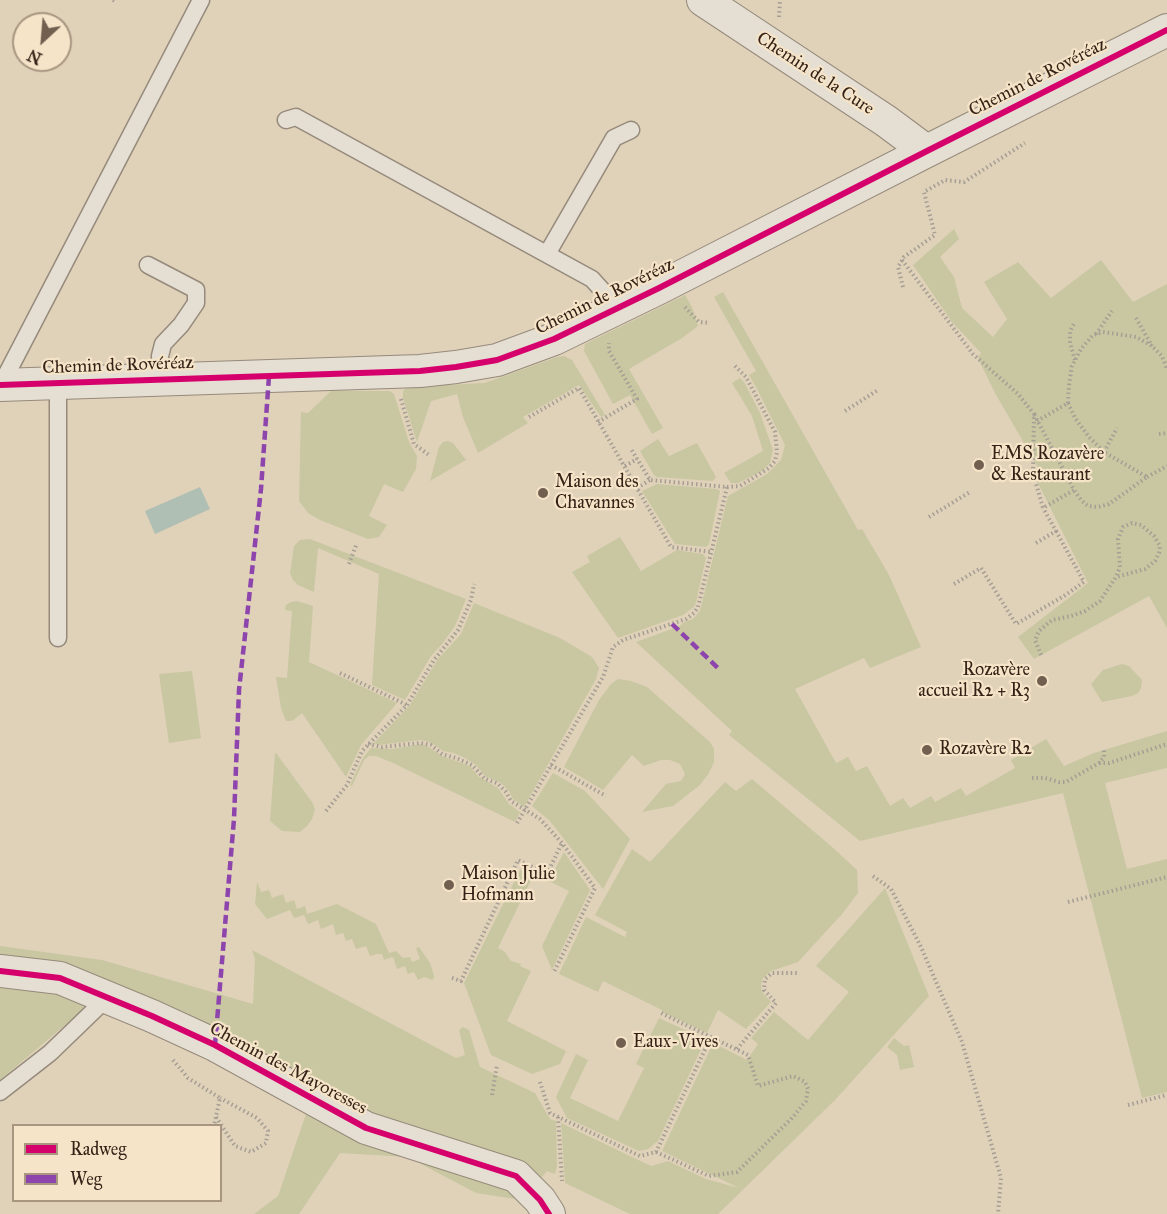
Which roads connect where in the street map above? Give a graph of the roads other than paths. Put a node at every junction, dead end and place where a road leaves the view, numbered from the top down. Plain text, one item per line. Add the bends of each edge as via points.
1 (201, 0) edge
2 (703, 0) edge
3 (1165, 28) edge
4 (285, 120) dead end
5 (631, 130) dead end
6 (925, 152) junction
7 (547, 254) junction
8 (148, 265) dead end
9 (616, 323) junction
10 (161, 379) junction
11 (58, 382) junction
12 (0, 385) edge
13 (58, 638) dead end
14 (0, 970) edge
15 (108, 998) junction
16 (0, 1092) edge
17 (554, 1209) edge

1 - 12 lane, Chemin de Rovéréaz
2 - 6 street, Chemin de la Cure via 886,121
3 - 6 street, Chemin de Rovéréaz
4 - 7 lane, Chemin de Rovéréaz via 296,117
5 - 7 lane via 614,138
6 - 9 street, Chemin de Rovéréaz via 728,254
7 - 9 lane, Chemin de Rovéréaz via 592,279
8 - 10 lane, Chemin de Rovéréaz via 195,290 196,303 164,344
9 - 10 street, Chemin de Rovéréaz via 554,339 497,360 456,367
10 - 11 street, Chemin de Rovéréaz
11 - 12 street, Chemin de Rovéréaz
11 - 13 lane, Chemin de Rovéréaz
14 - 15 street, Chemin des Mayoresses via 60,978
15 - 16 lane via 50,1053
15 - 17 street, Chemin des Mayoresses via 214,1045 366,1128 516,1176

